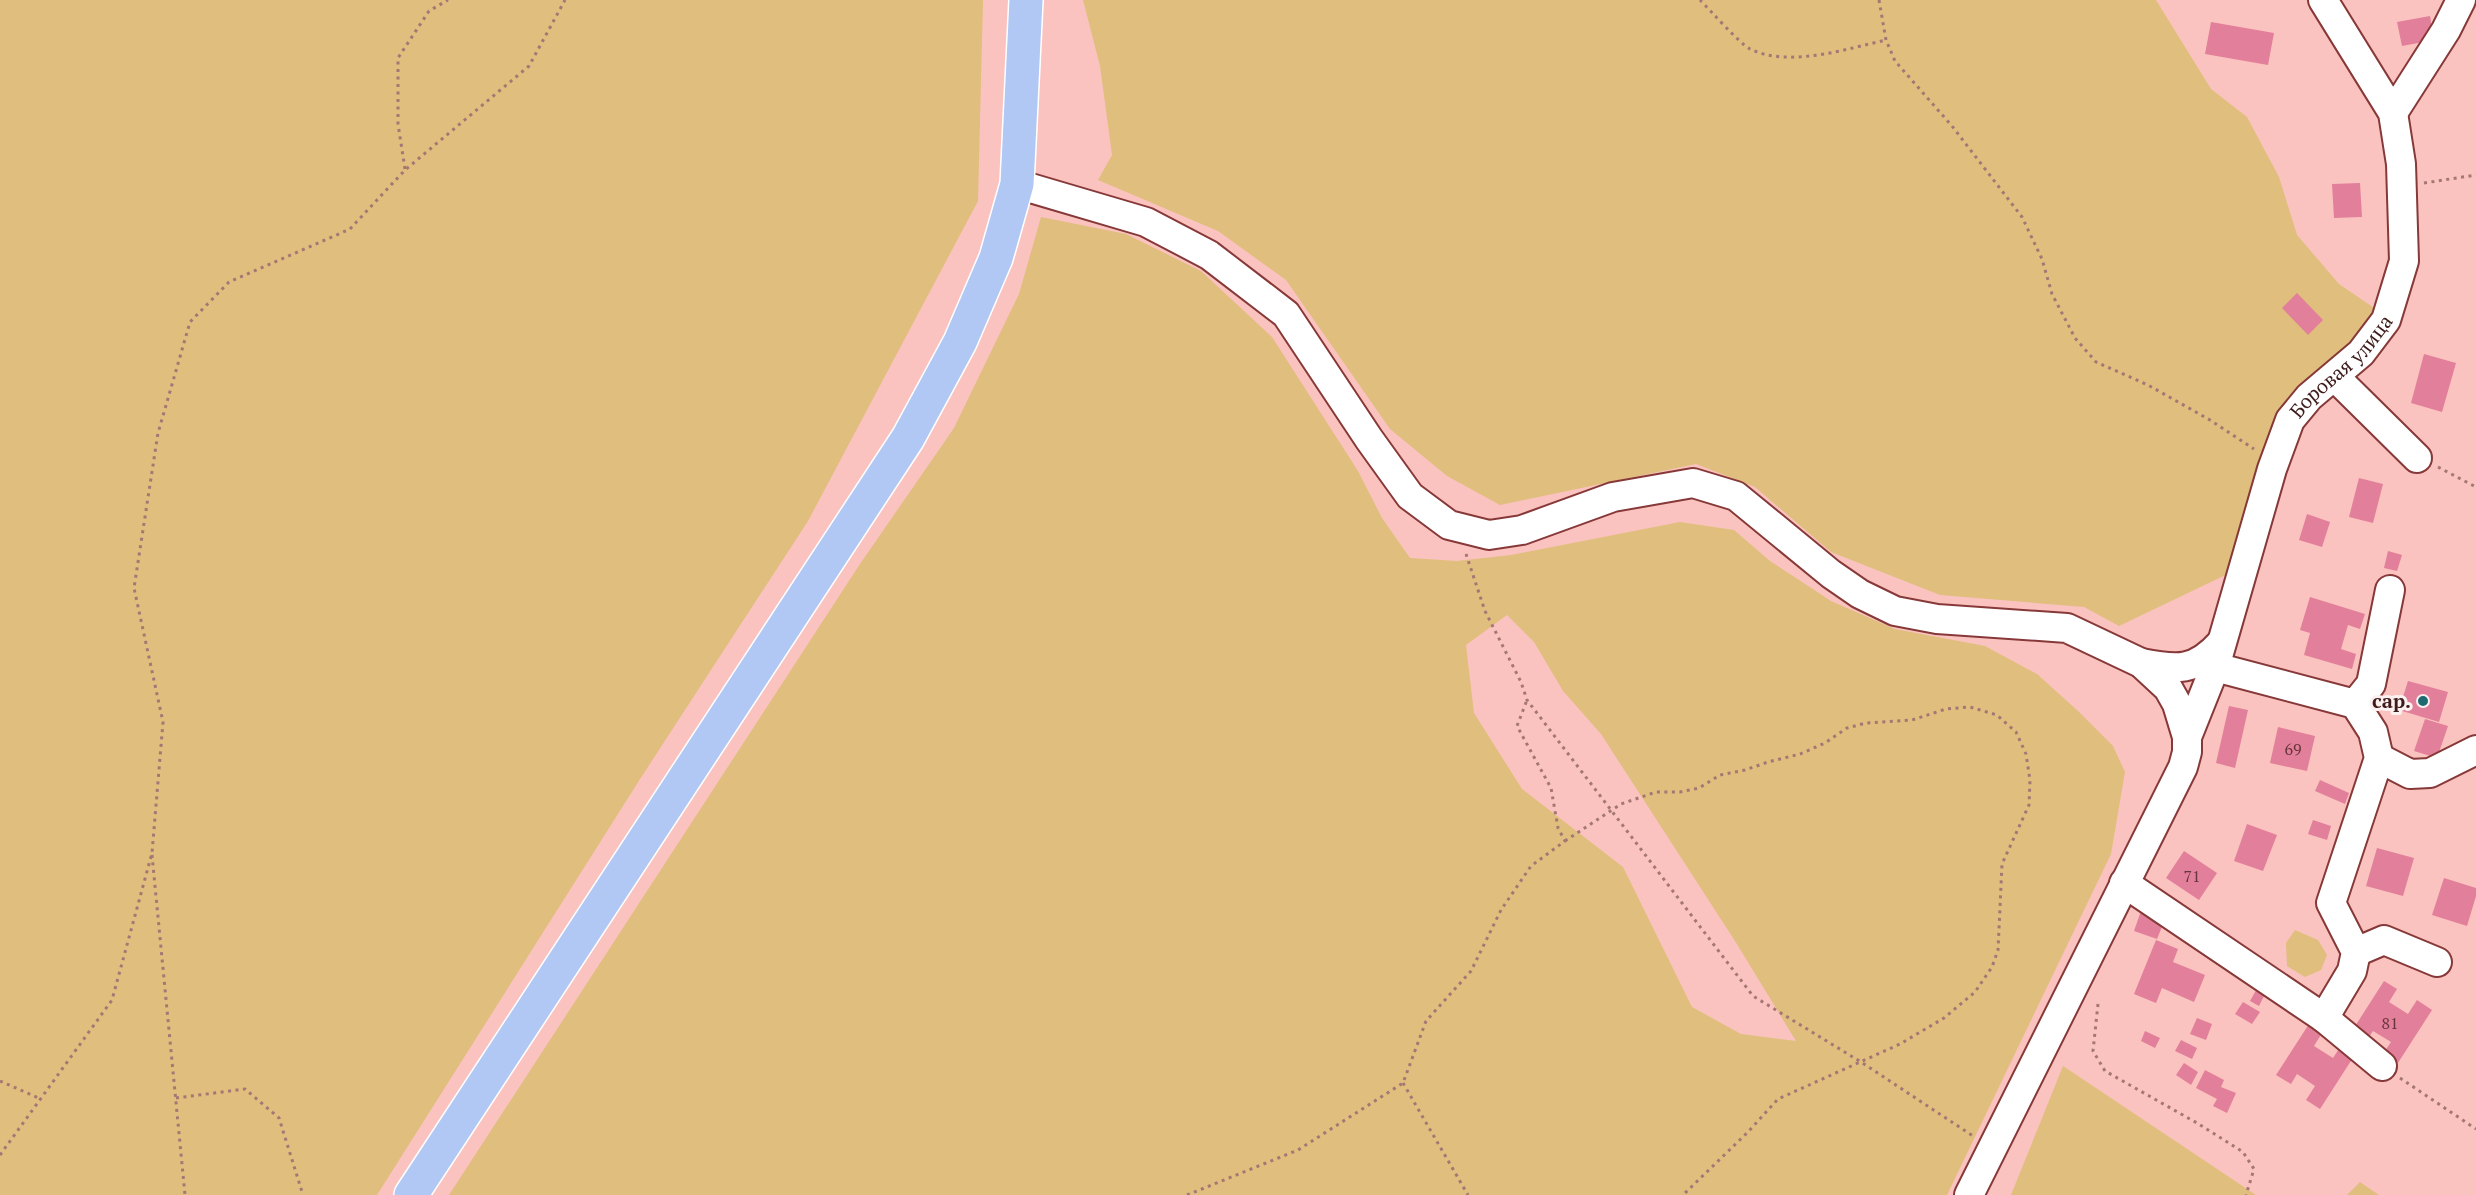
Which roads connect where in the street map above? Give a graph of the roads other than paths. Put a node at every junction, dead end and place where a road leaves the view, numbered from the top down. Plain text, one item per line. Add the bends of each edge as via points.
1 (1026, 0) edge
2 (2323, 0) edge
3 (2461, 0) edge
4 (2392, 113) junction
5 (1017, 184) junction
6 (2335, 377) junction
7 (2418, 458) road end
8 (2390, 591) dead end
9 (2218, 655) junction
10 (2141, 663) junction
11 (2355, 704) junction
12 (2187, 737) junction
13 (2476, 750) edge
14 (2379, 758) junction
15 (2124, 883) junction
16 (2356, 951) junction
17 (2437, 962) dead end
18 (2324, 1018) junction
19 (2382, 1066) road end
20 (411, 1195) edge
21 (1969, 1195) edge

1 - 5 main road
2 - 4 street, Боровая улица
3 - 4 street
4 - 6 street, Боровая улица via 2401,164 2404,261 2386,320 2361,353
5 - 10 street via 1146,222 1209,255 1286,314 1410,496 1449,525 1489,535 1521,531 1613,497 1693,483 1736,496 1831,574 1895,611 1937,619 2067,628
5 - 20 main road via 996,258 960,342 908,438
6 - 7 street
6 - 9 street, Боровая улица via 2309,397 2290,420
8 - 11 street via 2371,684
9 - 10 street via 2181,669
9 - 11 street
9 - 12 street, Боровая улица
10 - 12 street via 2168,688
11 - 14 street via 2373,732
12 - 15 street via 2183,767
13 - 14 street via 2430,773 2410,774
14 - 16 street via 2331,903
15 - 18 street
15 - 21 street
16 - 17 street via 2384,940
16 - 18 street via 2352,971
18 - 19 street

